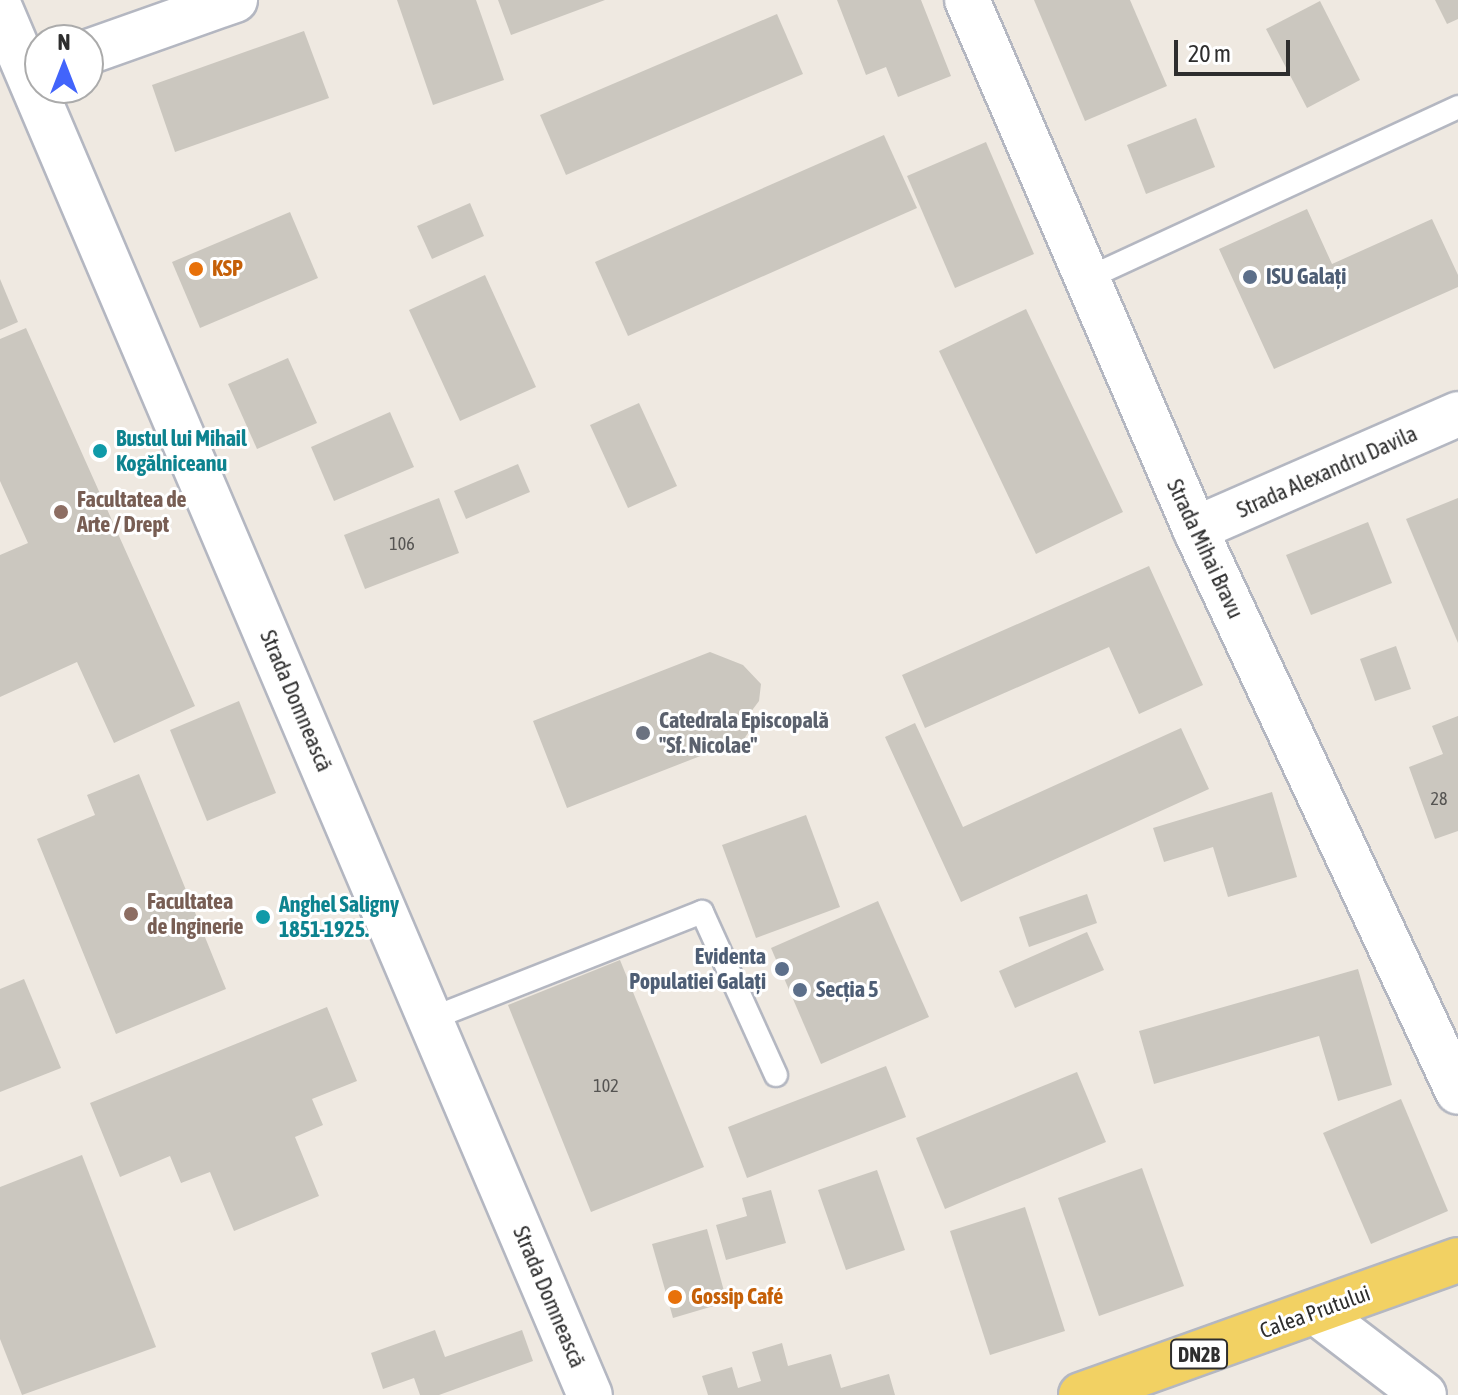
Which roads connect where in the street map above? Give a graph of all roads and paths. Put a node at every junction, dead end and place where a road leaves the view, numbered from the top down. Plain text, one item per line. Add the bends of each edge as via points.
1 (235, 0) edge
2 (967, 0) edge
3 (0, 8) edge
4 (104, 46) edge
5 (23, 75) edge
6 (1458, 107) edge
7 (1086, 279) junction
8 (1458, 414) edge
9 (1195, 529) junction
10 (433, 1018) junction
11 (776, 1075) dead end
12 (1458, 1092) edge
13 (1458, 1260) edge
14 (1316, 1312) junction
15 (590, 1395) edge
16 (1081, 1395) edge
17 (1424, 1395) edge

1 - 4 street
2 - 7 street, Strada Mihai Bravu
3 - 5 street, Strada Domnească
5 - 10 street, Strada Domnească
6 - 7 lane
7 - 9 street, Strada Mihai Bravu
8 - 9 street, Strada Alexandru Davila
9 - 12 street, Strada Mihai Bravu
10 - 11 lane via 702,912
10 - 15 street, Strada Domnească
13 - 14 main road, Calea Prutului / DN2B
14 - 16 main road, Calea Prutului / DN2B
14 - 17 street

